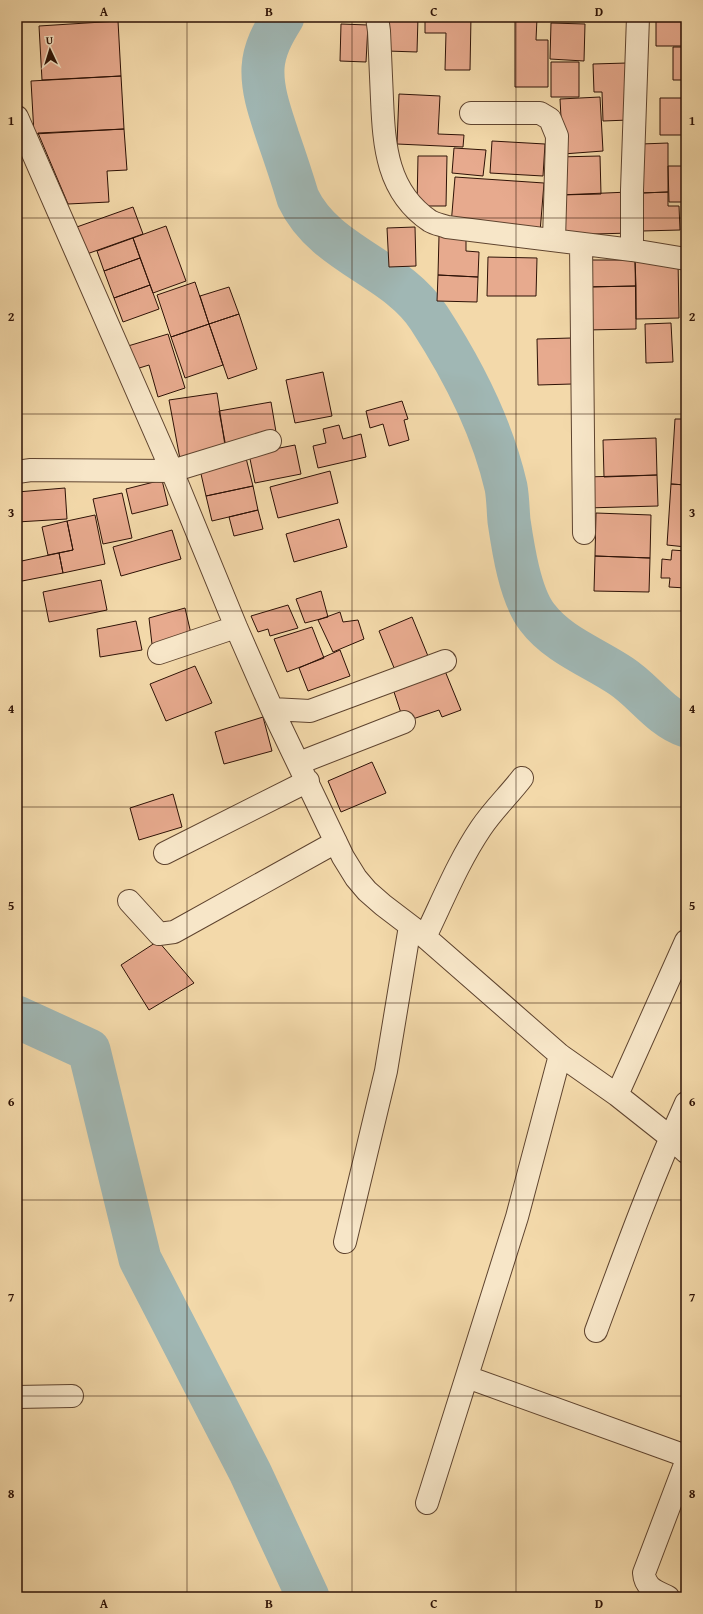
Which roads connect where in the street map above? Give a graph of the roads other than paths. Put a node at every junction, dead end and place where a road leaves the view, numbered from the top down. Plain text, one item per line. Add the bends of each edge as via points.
1 (377, 17) edge
2 (638, 17) edge
3 (471, 113) dead end
4 (17, 117) edge
5 (554, 240) junction
6 (580, 244) junction
7 (632, 250) junction
8 (686, 260) edge
9 (270, 441) dead end
10 (172, 471) junction
11 (17, 472) edge
12 (584, 533) dead end
13 (236, 627) junction
14 (159, 654) dead end
15 (445, 661) dead end
16 (272, 709) junction
17 (404, 722) dead end
18 (303, 772) junction
19 (522, 778) dead end
20 (336, 842) junction
21 (165, 853) dead end
22 (129, 901) dead end
23 (418, 932) junction
24 (686, 941) edge
25 (560, 1055) junction
26 (617, 1095) junction
27 (686, 1103) edge
28 (670, 1138) junction
29 (686, 1152) edge
30 (345, 1242) dead end
31 (596, 1332) dead end
32 (467, 1377) junction
33 (72, 1396) dead end
34 (17, 1397) edge
35 (686, 1456) edge
36 (686, 1462) edge
37 (427, 1503) dead end
38 (668, 1597) edge

1 - 5 street via 384,140 394,179 402,194 431,221 447,227
2 - 7 street
3 - 5 street via 540,113 550,119 557,136
4 - 10 street
5 - 6 street
6 - 7 street
6 - 12 street
7 - 8 street
9 - 10 street
10 - 11 street
10 - 13 street
13 - 14 street
13 - 16 street
15 - 16 street via 310,711
16 - 18 street
17 - 18 street
18 - 20 street
18 - 21 street
19 - 23 street via 481,827 455,871 442,903
20 - 22 street via 174,932 159,934
20 - 23 street via 356,878 367,891
23 - 25 street
23 - 30 street
24 - 26 street
25 - 26 street
25 - 32 street via 517,1217
26 - 28 street
27 - 28 street
28 - 29 street
28 - 31 street
32 - 35 street
32 - 37 street
33 - 34 street
36 - 38 street via 644,1573 650,1589

